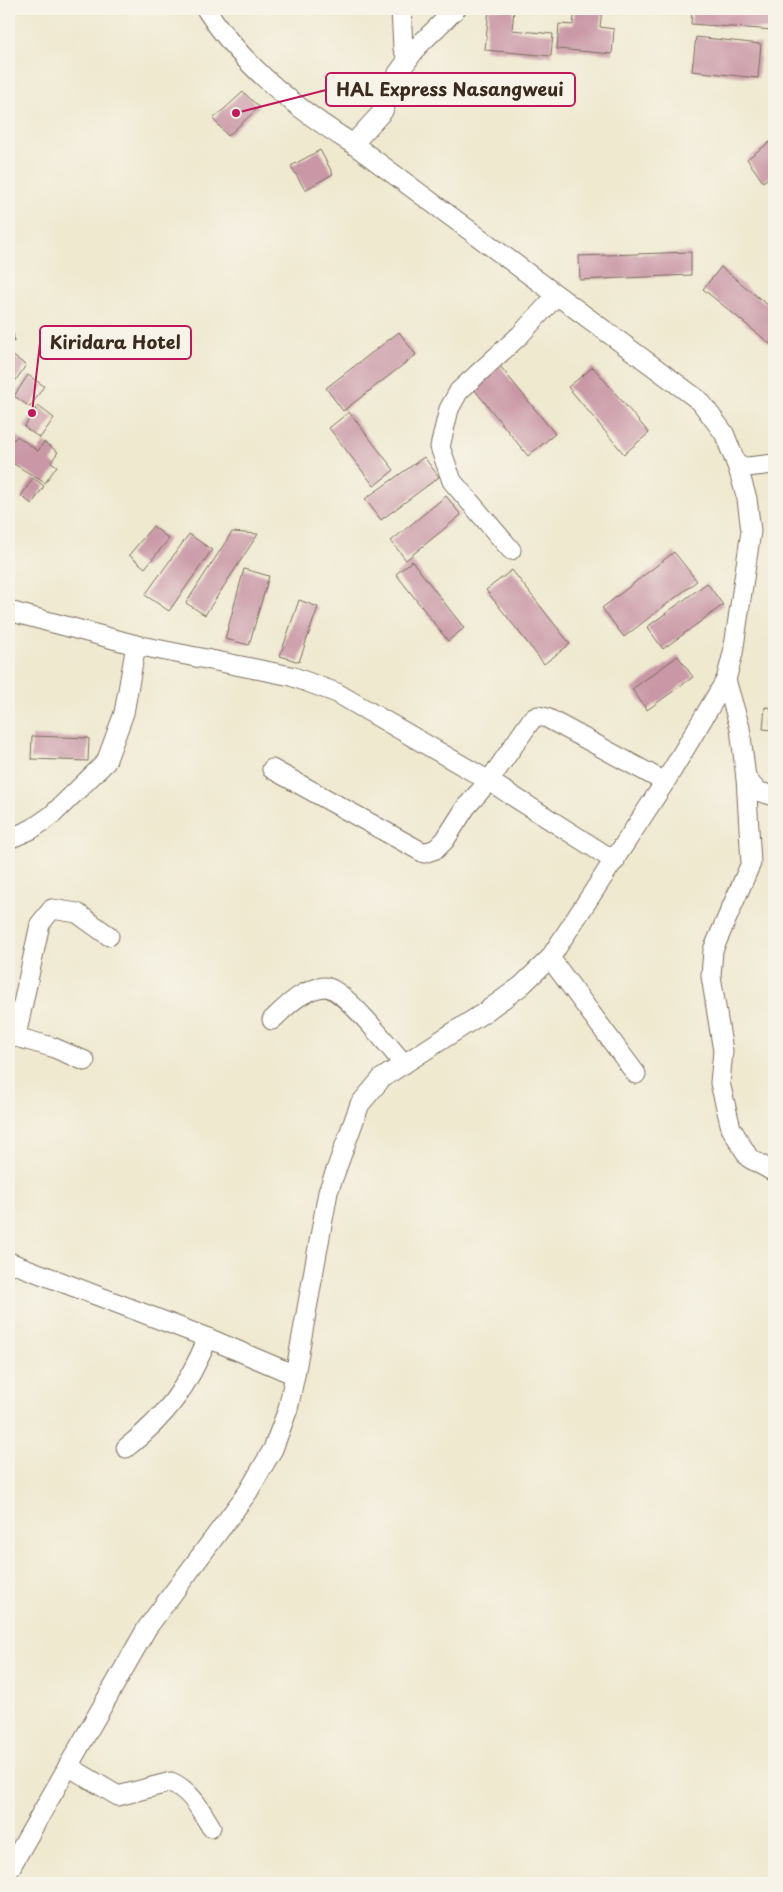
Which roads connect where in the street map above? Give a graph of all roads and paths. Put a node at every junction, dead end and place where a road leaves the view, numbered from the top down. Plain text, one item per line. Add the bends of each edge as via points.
1 (206, 9) edge
2 (401, 9) edge
3 (456, 9) edge
4 (408, 60) junction
5 (353, 144) junction
6 (556, 296) junction
7 (774, 464) edge
8 (738, 468) junction
9 (511, 550) dead end
10 (9, 611) edge
11 (136, 644) junction
12 (726, 680) junction
13 (272, 769) dead end
14 (746, 778) junction
15 (489, 781) junction
16 (665, 782) junction
17 (774, 796) edge
18 (9, 839) edge
19 (614, 861) junction
20 (110, 936) dead end
21 (550, 958) junction
22 (272, 1020) dead end
23 (12, 1036) edge
24 (85, 1061) dead end
25 (404, 1064) junction
26 (636, 1074) dead end
27 (774, 1172) edge
28 (9, 1262) edge
29 (208, 1338) junction
30 (295, 1375) junction
31 (126, 1448) dead end
32 (68, 1766) junction
33 (211, 1827) dead end
34 (9, 1870) edge

1 - 5 street via 219,30 263,75 323,126
2 - 4 street via 403,48
3 - 4 street
4 - 5 street via 398,73 382,110
5 - 6 street
6 - 8 street via 700,401 724,433
6 - 9 street via 520,335 459,391 449,409 440,447 452,481
7 - 8 street
8 - 12 street via 747,498 750,531 733,653
10 - 11 street
11 - 15 street via 291,676 337,692
11 - 18 street via 124,713 106,762 52,815
12 - 14 street via 740,728
12 - 16 street
13 - 15 street via 424,853 436,849 445,840 466,807
14 - 17 street via 757,791
14 - 27 street via 751,864 713,950 711,976 724,1050 720,1083 731,1128 749,1158
15 - 16 street via 532,719 538,716
15 - 19 street
16 - 19 street
19 - 21 street
20 - 23 street via 77,913 52,909 40,924
21 - 25 street via 521,986
21 - 26 street
22 - 25 street via 294,998 324,987 333,989 356,1008
23 - 24 street
25 - 30 street via 382,1078 360,1104 335,1168
28 - 29 street
29 - 30 street
29 - 31 street via 178,1398
30 - 32 street via 288,1409 268,1457 248,1492 147,1628
32 - 33 street via 118,1796 171,1782 194,1799
32 - 34 street

